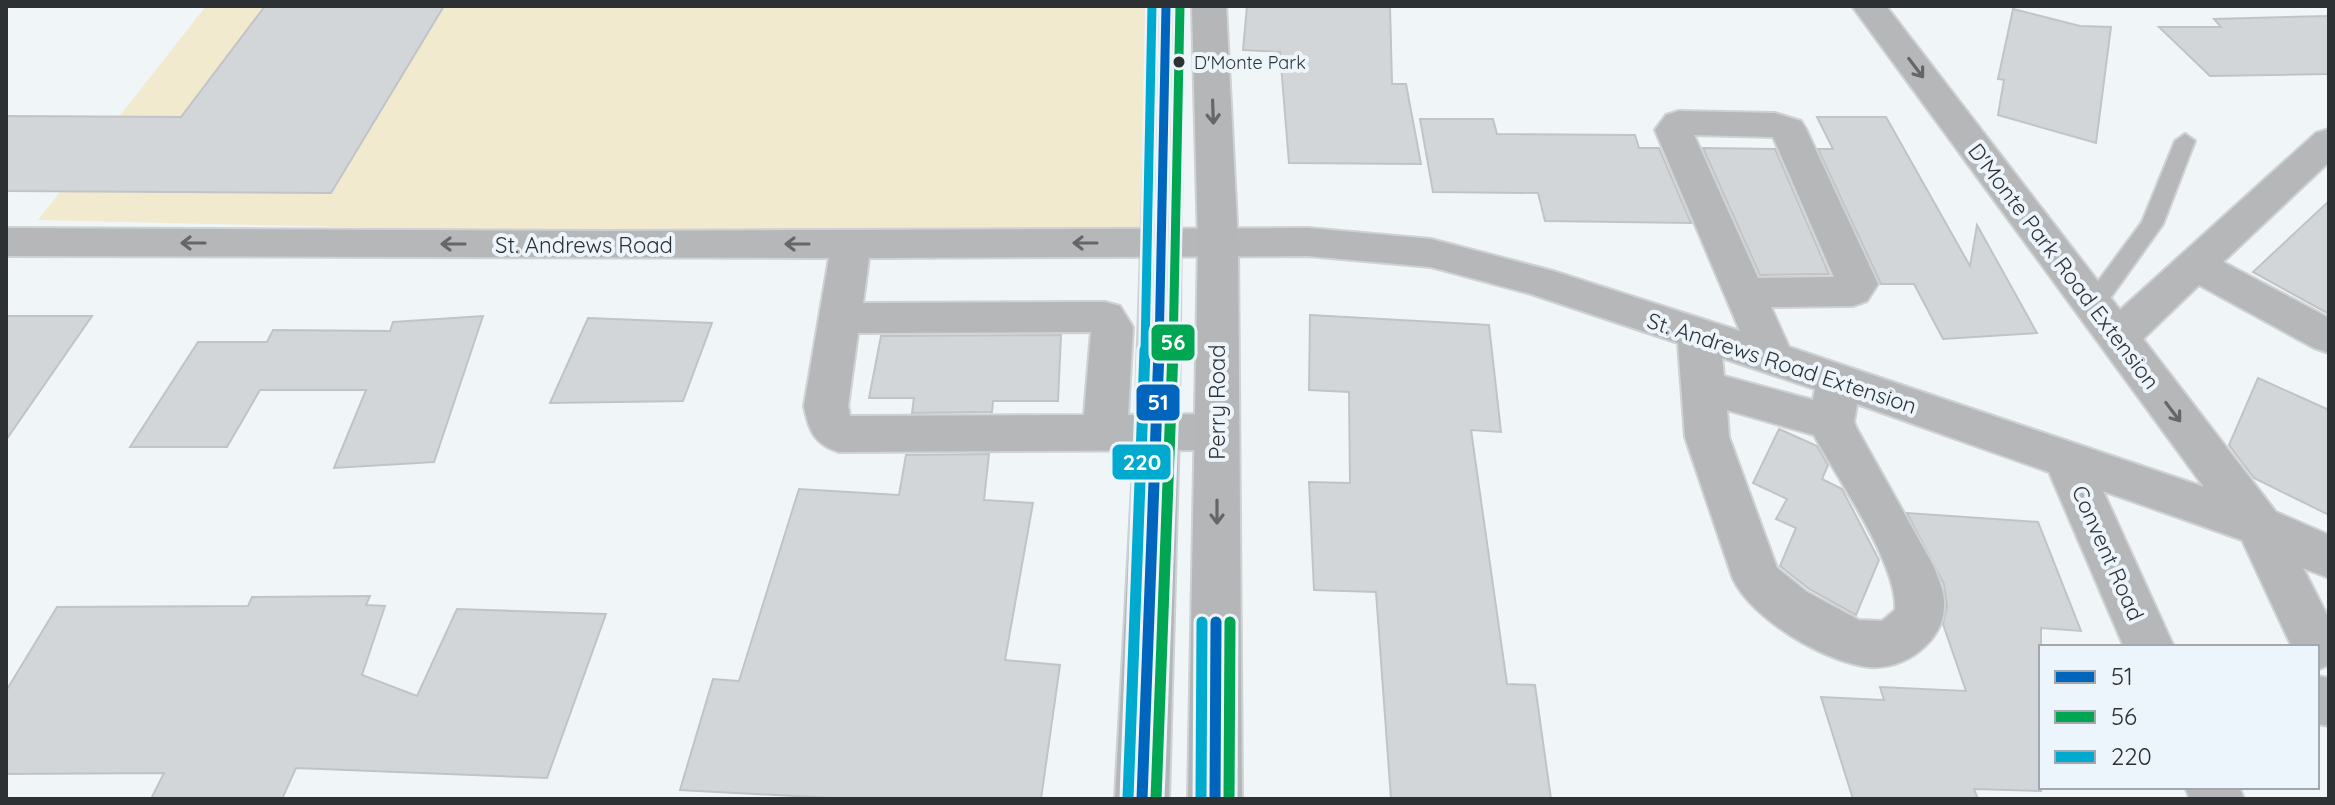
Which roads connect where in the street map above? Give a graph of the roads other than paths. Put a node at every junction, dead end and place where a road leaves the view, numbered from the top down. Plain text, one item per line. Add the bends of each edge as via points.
1 (1166, 6) edge
2 (1209, 6) edge
3 (1869, 6) edge
4 (2185, 141) dead end
5 (2329, 141) edge
6 (6, 242) edge
7 (1163, 243) junction
8 (851, 244) junction
9 (1218, 244) junction
10 (2195, 265) junction
11 (1745, 293) junction
12 (840, 318) junction
13 (2105, 322) junction
14 (1699, 335) junction
15 (2329, 337) edge
16 (1773, 359) junction
17 (1703, 387) junction
18 (1835, 401) junction
19 (1157, 431) junction
20 (1105, 432) junction
21 (1217, 432) junction
22 (2066, 459) junction
23 (2259, 526) junction
24 (2329, 557) edge
25 (2148, 645) edge
26 (2316, 645) edge
27 (2319, 651) edge
28 (2329, 671) edge
29 (1142, 799) edge
30 (1215, 799) edge

1 - 7 main road
2 -> 9 main road, Perry Road
3 -> 13 street, D'Monte Park Road Extension
4 - 13 lane
5 - 10 street
8 -> 6 street, St. Andrews Road
7 -> 8 street, St. Andrews Road
7 - 9 street, St. Andrews Road Extension
7 - 19 main road
8 - 12 street
9 - 14 street, St. Andrews Road Extension via 1308,242 1431,253 1539,281
9 - 21 main road, Perry Road
10 - 13 street
10 - 15 street
11 - 11 street via 1673,130 1679,123 1788,129 1858,284 1853,291
11 - 16 street
12 - 20 street via 1105,317 1112,327
12 - 20 street via 826,406 830,426 839,434
13 -> 23 street, D'Monte Park Road Extension
14 - 16 street, St. Andrews Road Extension
14 - 17 street
16 - 18 street, St. Andrews Road Extension
17 - 18 street
17 - 18 street via 1707,437 1763,590 1852,640 1868,645 1887,642 1915,626 1920,603
18 - 22 street, St. Andrews Road Extension
19 - 20 street
19 - 21 street
19 - 29 main road
21 -> 30 main road, Perry Road
22 - 23 street, St. Andrews Road Extension
22 - 25 street, Convent Road
23 - 24 street, St. Andrews Road Extension
23 - 26 street, D'Monte Park Road Extension
27 - 28 street, D'Monte Park Road Extension

